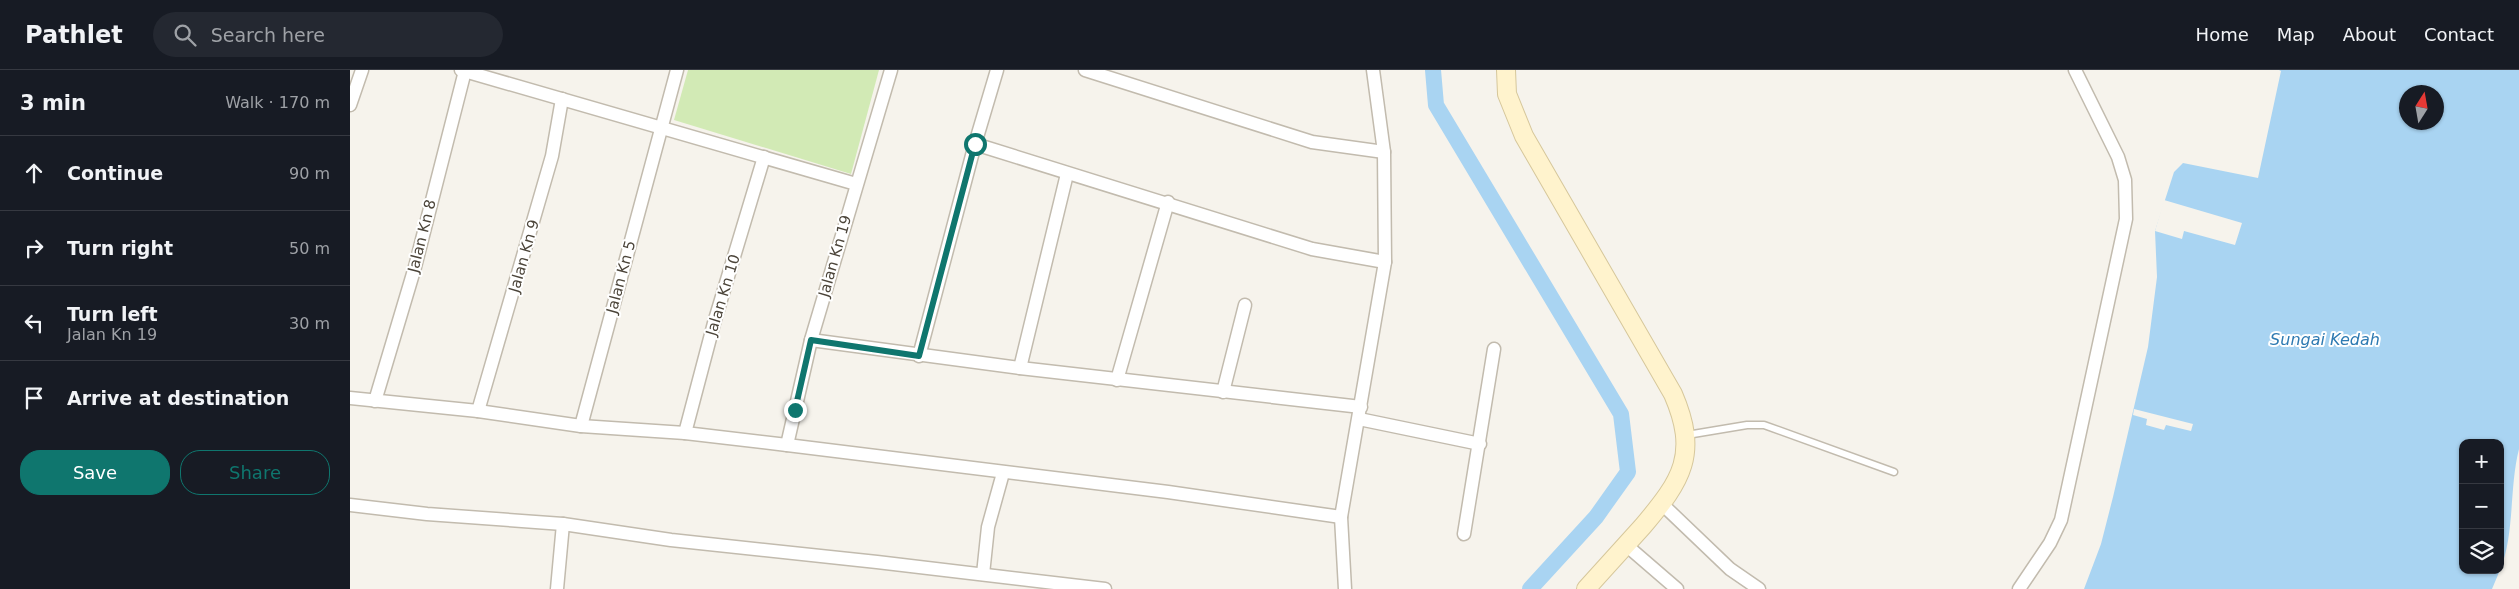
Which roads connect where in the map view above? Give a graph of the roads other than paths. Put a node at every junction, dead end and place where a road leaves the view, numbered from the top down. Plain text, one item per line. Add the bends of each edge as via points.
1 (362, 70) edge
2 (677, 70) edge
3 (891, 70) edge
4 (997, 70) edge
5 (1085, 70) edge
6 (1373, 70) edge
7 (1506, 70) edge
8 (2075, 70) edge
9 (464, 71) edge
10 (562, 99) junction
11 (350, 105) edge
12 (660, 127) junction
13 (975, 144) junction
14 (1384, 152) junction
15 (764, 157) junction
16 (1067, 174) junction
17 (856, 184) junction
18 (1168, 202) junction
19 (1385, 262) junction
20 (1245, 305) dead end
21 (811, 340) junction
22 (1494, 349) dead end
23 (919, 356) junction
24 (1020, 368) junction
25 (1117, 380) junction
26 (1223, 392) junction
27 (350, 398) edge
28 (375, 401) junction
29 (478, 411) junction
30 (1360, 413) junction
31 (581, 426) junction
32 (685, 433) junction
33 (1686, 435) junction
34 (1480, 444) junction
35 (787, 445) junction
36 (1894, 472) dead end
37 (1003, 473) junction
38 (1662, 504) junction
39 (350, 505) edge
40 (1341, 518) junction
41 (562, 524) junction
42 (1464, 534) dead end
43 (1626, 545) junction
44 (983, 574) junction
45 (557, 589) edge
46 (1105, 589) edge
47 (1345, 589) edge
48 (1586, 589) edge
49 (1677, 589) edge
50 (1760, 589) edge
51 (2020, 589) edge

1 - 11 street
2 - 12 street, Jalan Kn 5
3 - 17 street, Jalan Kn 19
4 - 13 street
5 - 14 street via 1312,142
6 - 14 street
7 - 33 main road via 1507,94 1524,136 1673,394 1683,416
8 - 51 street via 2118,157 2125,180 2126,219 2061,520
9 - 10 street
9 - 28 street, Jalan Kn 8 via 415,267
10 - 12 street
10 - 29 street, Jalan Kn 9 via 550,164
12 - 15 street
12 - 31 street, Jalan Kn 5
13 - 16 street
13 - 23 street
14 - 19 street
15 - 17 street
15 - 32 street, Jalan Kn 10
16 - 18 street
16 - 24 street
17 - 21 street, Jalan Kn 19
18 - 19 street via 1312,249
18 - 25 street
19 - 30 street
20 - 26 street
21 - 23 street
21 - 35 street, Jalan Kn 19
22 - 34 street
23 - 24 street
24 - 25 street
25 - 26 street
26 - 30 street
27 - 28 street
28 - 29 street
29 - 31 street
30 - 34 street
30 - 40 street
31 - 32 street
32 - 35 street
33 - 36 lane via 1747,425 1764,426
33 - 38 main road via 1684,462 1675,485
34 - 42 street
35 - 37 street
37 - 40 street via 1168,492
37 - 44 street via 988,527
38 - 43 main road
38 - 50 street via 1730,569
39 - 41 street
40 - 47 street
41 - 44 street via 671,540
41 - 45 street
43 - 48 main road
43 - 49 street
44 - 46 street

